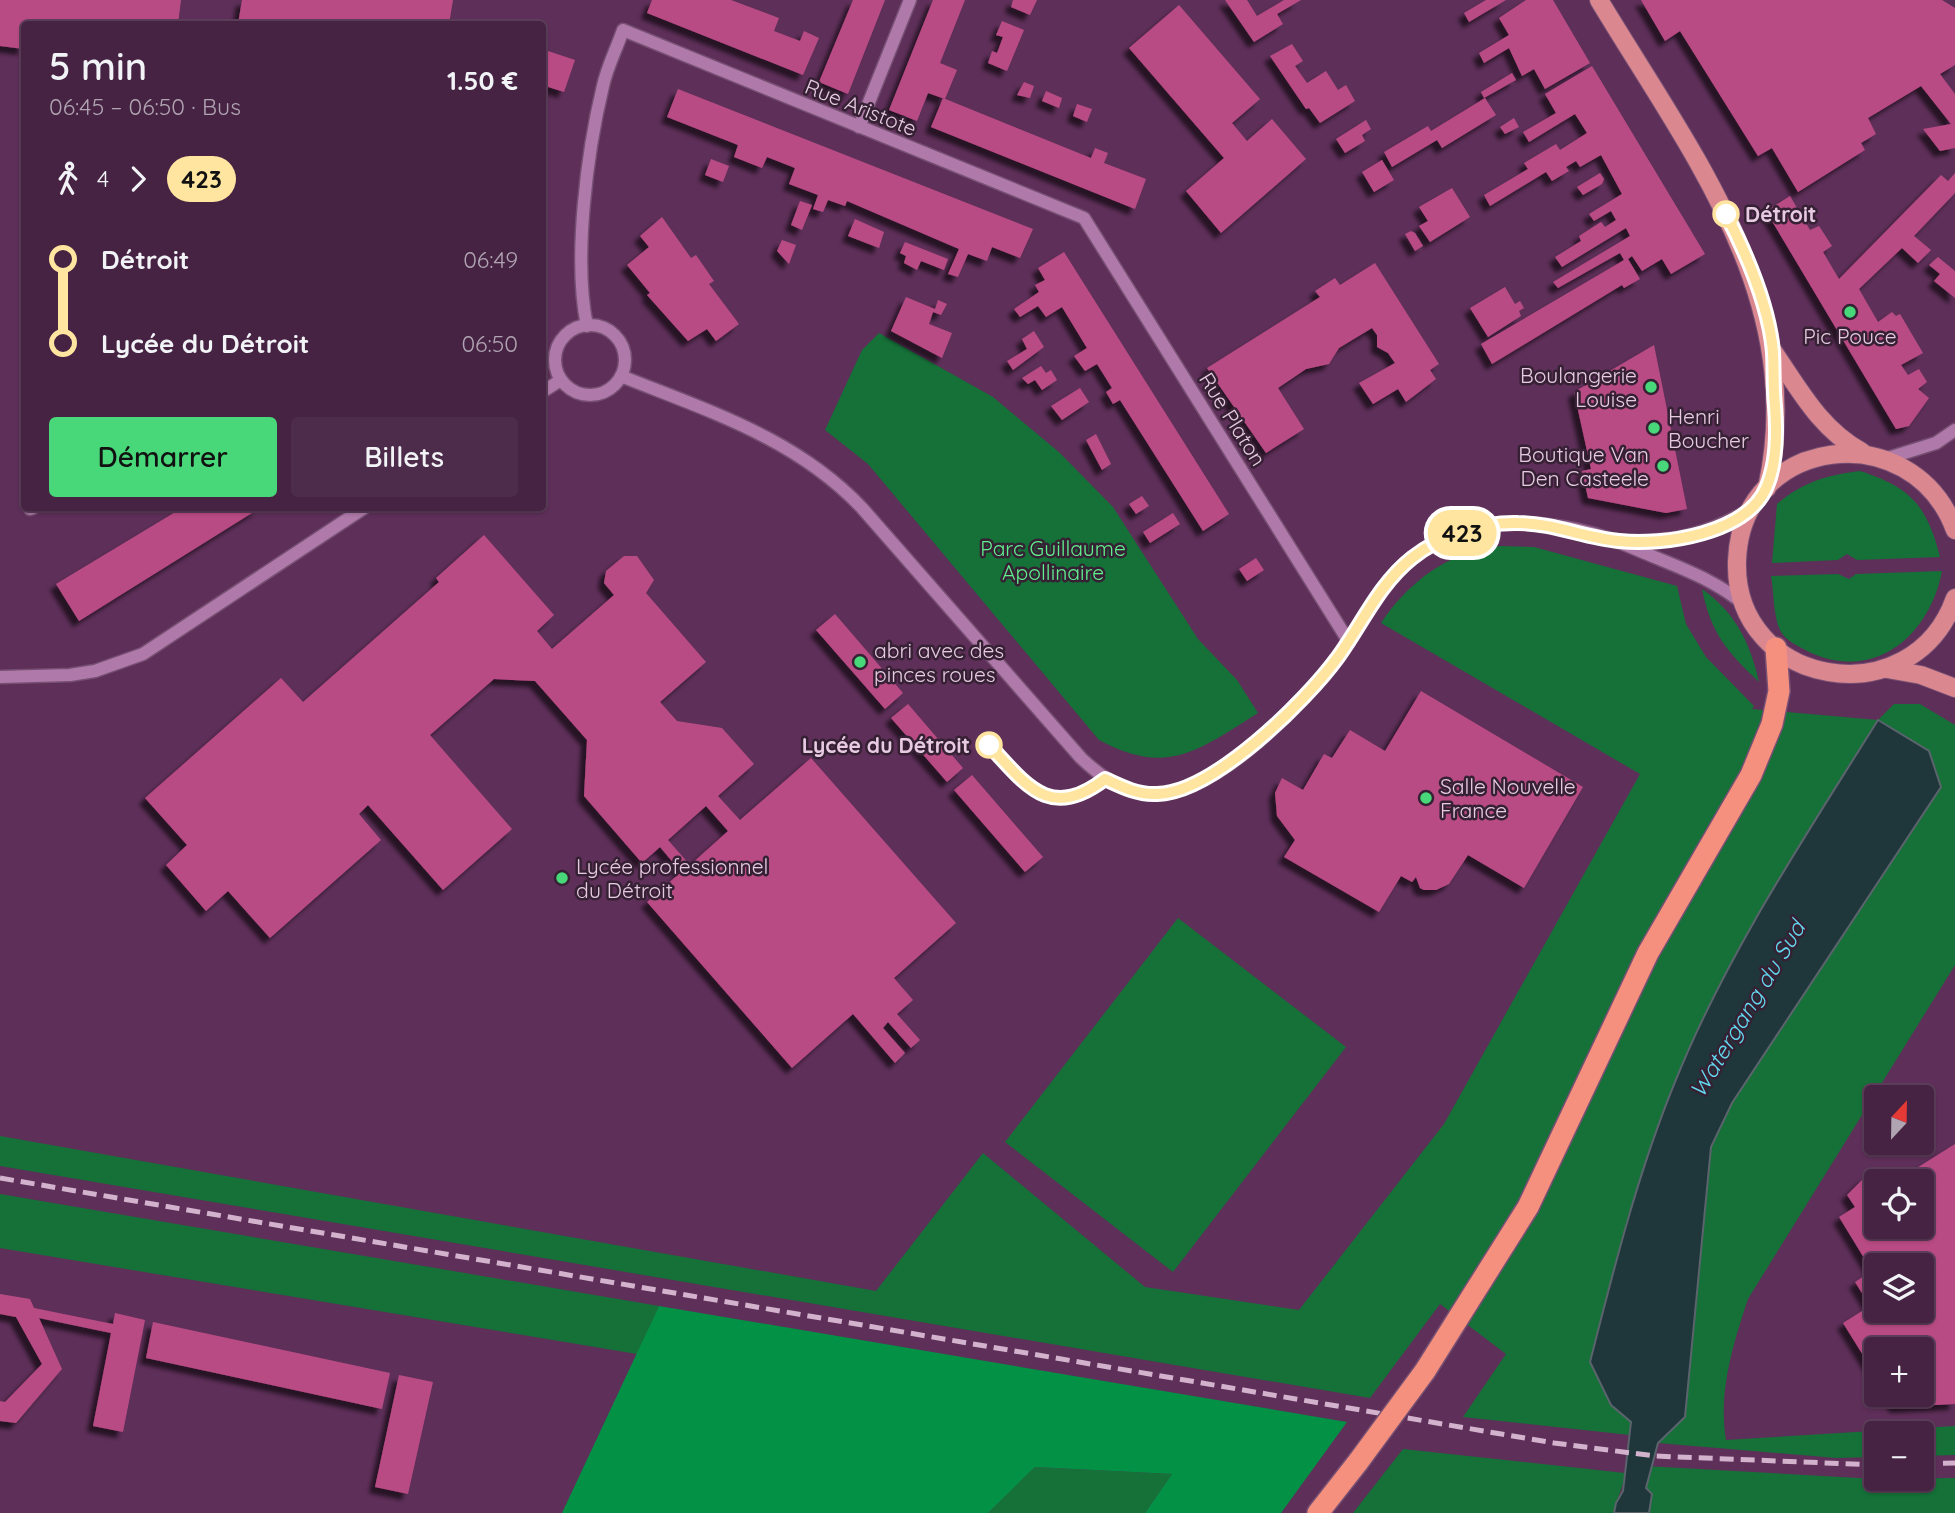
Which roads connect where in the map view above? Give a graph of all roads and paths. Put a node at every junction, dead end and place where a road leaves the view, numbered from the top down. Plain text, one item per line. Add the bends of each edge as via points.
1 (910, 0) edge
2 (1599, 0) edge
3 (859, 127) junction
4 (1084, 218) joint
5 (587, 326) junction
6 (1773, 351) junction
7 (621, 376) junction
8 (561, 380) junction
9 (546, 389) edge
10 (1955, 430) edge
11 (1864, 454) junction
12 (1885, 459) junction
13 (1767, 488) junction
14 (1752, 508) junction
15 (346, 512) edge
16 (1955, 529) edge
17 (1616, 541) junction
18 (1955, 598) edge
19 (1746, 607) junction
20 (1349, 642) junction
21 (1776, 648) junction
22 (1887, 669) junction
23 (0, 677) edge
24 (1955, 688) edge
25 (1318, 1513) edge

1 - 3 street
2 - 6 main road via 1736,233
3 - 4 street, Rue Aristote
3 - 5 street, Rue Aristote via 624,30 603,84 591,162 582,270
4 - 20 street, Rue Platon
5 - 7 street via 604,329 617,339 624,354
5 - 8 street via 571,330 560,343 555,359
6 - 11 main road via 1815,414
6 - 13 main road via 1776,423
7 - 8 street via 610,389 595,395 578,393
7 - 20 street via 763,433 828,475 1081,758 1105,779 1132,791 1170,793 1220,769 1300,702
8 - 9 street
10 - 12 street via 1926,447
11 - 12 main road
11 - 13 main road via 1817,457 1795,466
12 - 16 main road via 1924,482
13 - 14 main road
14 - 17 street via 1695,536 1658,542
14 - 19 main road via 1737,562
15 - 23 street via 143,654 70,675
17 - 19 street via 1700,575
17 - 20 street via 1535,523 1478,528 1450,537 1425,549 1397,573
18 - 22 main road via 1928,642
19 - 21 main road
21 - 22 main road via 1806,667 1829,673
21 - 25 highway, bridge via 1779,691 1751,775 1648,953 1528,1207 1425,1371
22 - 24 main road via 1922,675

